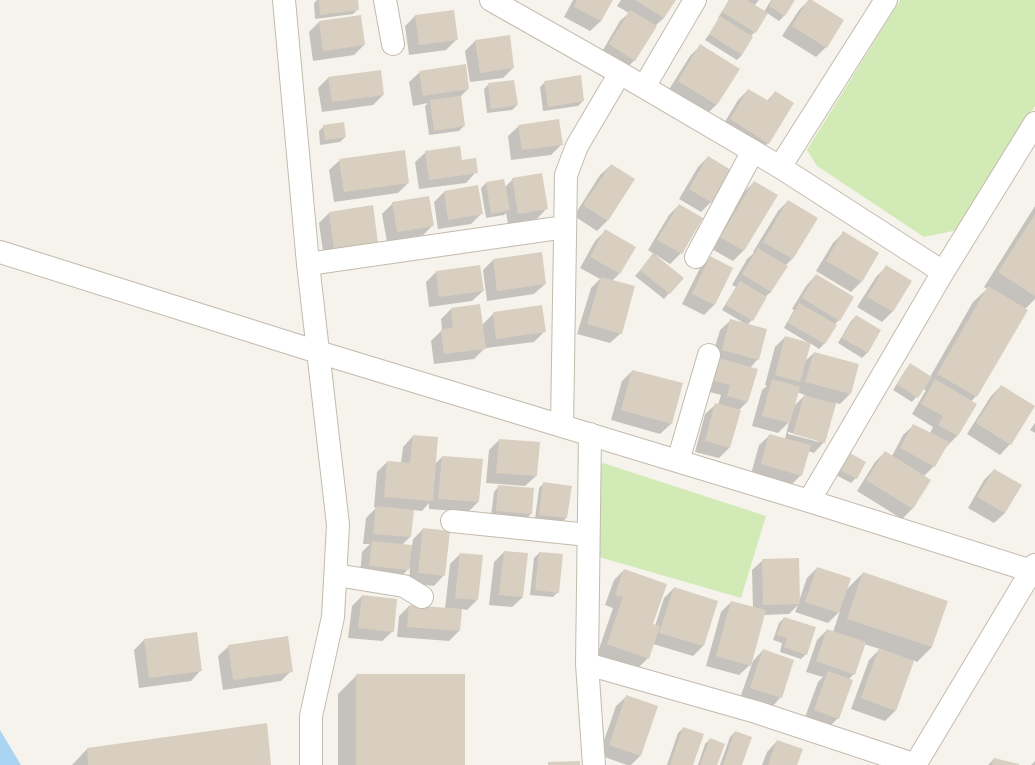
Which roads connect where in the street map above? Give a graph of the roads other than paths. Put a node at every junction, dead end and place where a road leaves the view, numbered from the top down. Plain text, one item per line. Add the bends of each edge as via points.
1 (284, 0) edge
2 (385, 0) edge
3 (491, 0) edge
4 (695, 0) edge
5 (886, 0) edge
6 (393, 44) dead end
7 (620, 73) junction
8 (644, 87) junction
9 (1035, 123) edge
10 (753, 151) junction
11 (780, 167) junction
12 (565, 227) junction
13 (0, 252) edge
14 (696, 257) dead end
15 (308, 264) junction
16 (943, 272) junction
17 (318, 352) junction
18 (709, 355) dead end
19 (562, 426) junction
20 (590, 434) junction
21 (678, 461) junction
22 (809, 501) junction
23 (452, 521) dead end
24 (588, 535) junction
25 (1034, 570) edge
26 (336, 575) junction
27 (422, 597) dead end
28 (587, 664) junction
29 (311, 765) edge
30 (594, 765) edge
31 (915, 765) edge

1 - 15 street
2 - 6 street
3 - 7 street
4 - 8 street
5 - 11 street
7 - 8 street
7 - 12 street via 577,146 566,175
8 - 10 street
9 - 16 street
10 - 11 street
10 - 14 street
11 - 16 street
12 - 15 street
12 - 19 street
13 - 17 street
15 - 17 street
16 - 22 street
17 - 19 street
17 - 26 street via 338,525
18 - 21 street
19 - 20 street
20 - 21 street
20 - 24 street
21 - 22 street
22 - 25 street
23 - 24 street
24 - 28 street
25 - 31 street
26 - 27 street via 404,586
26 - 29 street via 334,617 311,716
28 - 30 street
28 - 31 street via 756,712

